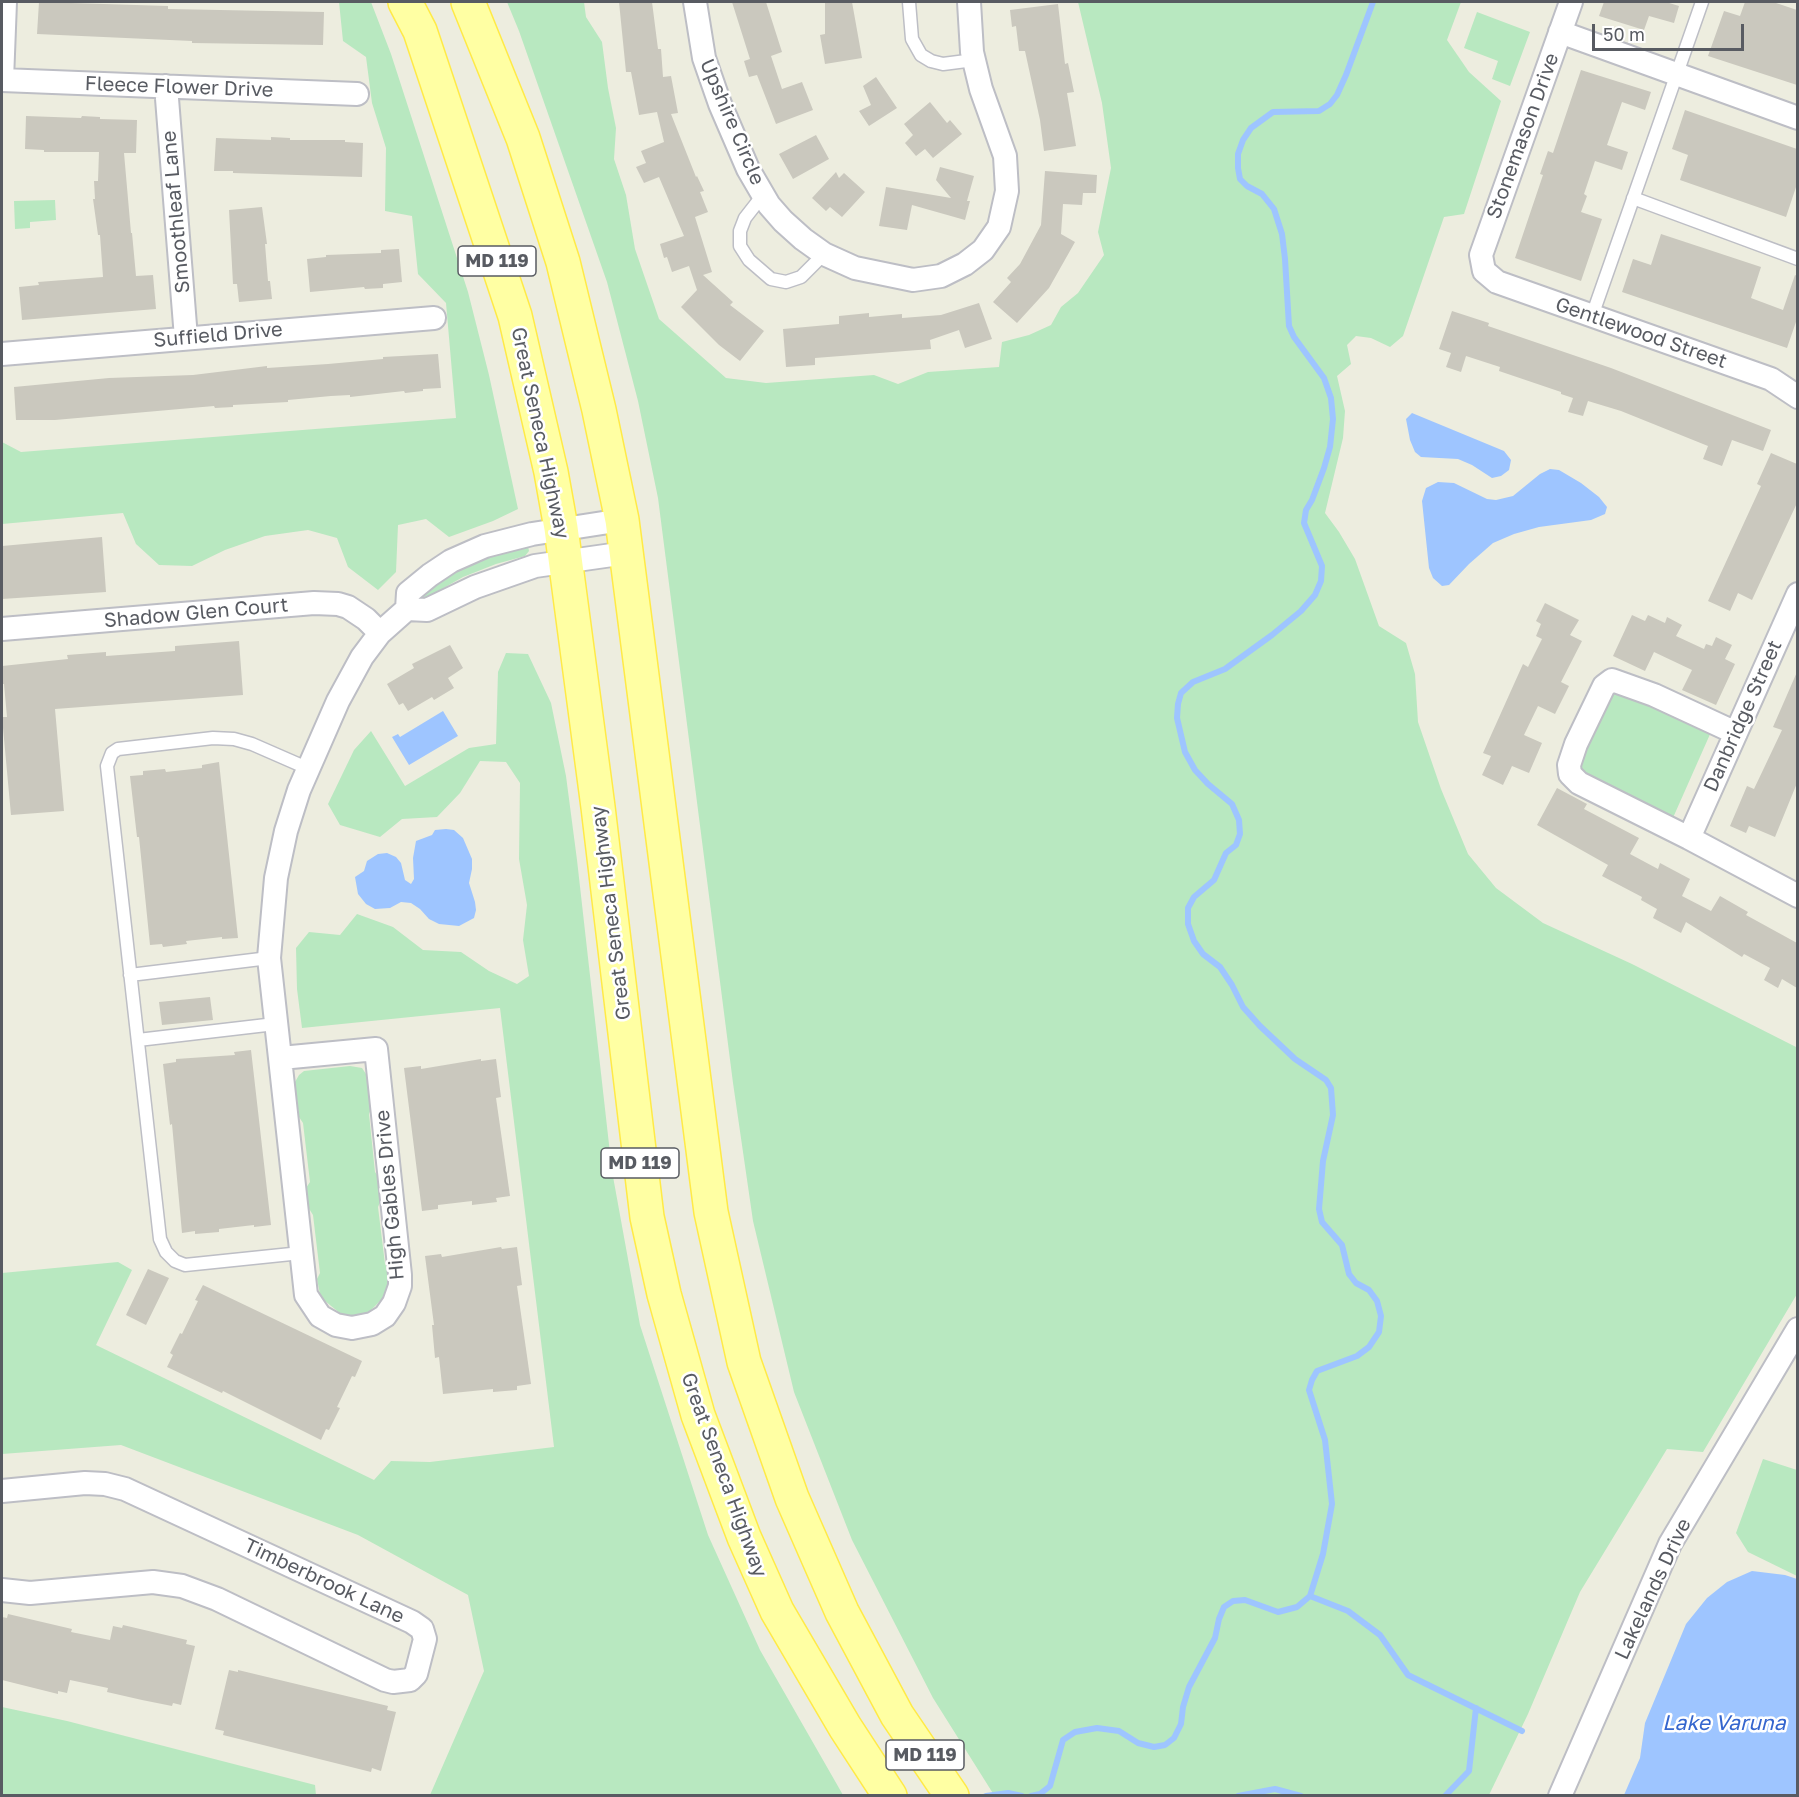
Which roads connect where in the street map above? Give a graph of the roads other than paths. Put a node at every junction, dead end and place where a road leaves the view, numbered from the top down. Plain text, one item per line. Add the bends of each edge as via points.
1 (5, 2) edge
2 (405, 2) edge
3 (468, 2) edge
4 (695, 2) edge
5 (909, 2) edge
6 (969, 2) edge
7 (1571, 2) edge
8 (1702, 2) edge
9 (1560, 32) junction
10 (974, 60) junction
11 (1676, 73) junction
12 (2, 80) edge
13 (166, 86) junction
14 (357, 94) dead end
15 (1797, 118) edge
16 (763, 195) junction
17 (1633, 198) junction
18 (824, 254) junction
19 (1797, 259) edge
20 (1484, 270) joint
21 (1592, 316) junction
22 (434, 318) dead end
23 (186, 338) junction
24 (2, 354) edge
25 (1797, 397) edge
26 (622, 520) junction
27 (561, 528) junction
28 (626, 553) junction
29 (566, 563) junction
30 (1797, 594) edge
31 (407, 609) junction
32 (2, 629) edge
33 (380, 633) junction
34 (1736, 733) junction
35 (307, 768) junction
36 (1689, 838) junction
37 (1797, 896) edge
38 (269, 958) junction
39 (130, 975) junction
40 (275, 1024) junction
41 (138, 1040) junction
42 (281, 1058) junction
43 (301, 1253) junction
44 (1797, 1329) edge
45 (2, 1491) edge
46 (2, 1590) edge
47 (890, 1796) edge
48 (952, 1796) edge
49 (1560, 1796) edge

1 - 12 street
2 - 27 main road, Great Seneca Highway / MD 119 via 420,31 515,316
3 - 26 main road, MD 119 via 523,138 563,262
4 - 16 street, Upshire Circle via 707,67 748,169
5 - 10 lane via 912,39 921,55 943,63
6 - 10 street, Upshire Circle
7 - 9 street, Stonemason Drive
8 - 11 lane
9 - 11 street
9 - 20 street, Stonemason Drive via 1481,255
10 - 18 street, Upshire Circle via 1005,156 1007,191 999,227 983,250 941,276 913,280 855,268
11 - 15 street
11 - 17 lane
12 - 13 street, Fleece Flower Drive
13 - 14 street, Fleece Flower Drive
13 - 23 street, Smoothleaf Lane
16 - 18 street, Upshire Circle via 783,220
16 - 18 lane via 740,231 740,246 749,260 771,279 790,282 807,273
17 - 19 lane
17 - 21 lane
20 - 21 street, Gentlewood Street via 1497,282
21 - 25 street, Gentlewood Street via 1771,379
22 - 23 street, Suffield Drive
23 - 24 street, Suffield Drive
26 - 27 street, High Gables Drive
26 - 28 main road, MD 119
27 - 29 main road, Great Seneca Highway / MD 119
27 - 31 street, High Gables Drive via 484,546 451,561 408,593
28 - 29 street
28 - 48 main road, MD 119 via 711,1212 744,1362 792,1498 842,1612 897,1715
29 - 31 street via 535,566 475,587 427,610
29 - 47 main road, Great Seneca Highway / MD 119 via 647,1217 664,1294 698,1415 777,1611
30 - 34 street, Danbridge Street
31 - 33 street, High Gables Drive
32 - 33 street, Shadow Glen Court via 314,603 348,607
33 - 35 street, High Gables Drive via 338,701
34 - 36 street, Danbridge Street
34 - 36 street via 1612,680 1604,686 1584,726 1569,765 1570,774 1579,783
35 - 38 street, High Gables Drive via 281,852
35 - 39 lane via 234,739 159,744 112,753 108,766
36 - 37 street
38 - 39 lane
38 - 40 street, High Gables Drive
39 - 41 lane
40 - 41 lane
40 - 42 street, High Gables Drive
41 - 43 lane via 160,1239 166,1252 185,1264
42 - 43 street, High Gables Drive
42 - 43 street, High Gables Drive via 376,1049 400,1263 400,1286 394,1303 385,1316 372,1324 352,1328 336,1325 320,1316 306,1295
44 - 49 street, Lakelands Drive via 1670,1544
45 - 46 street, Timberbrook Lane via 85,1483 125,1489 412,1622 422,1629 425,1639 416,1674 410,1680 393,1682 182,1586 153,1582 30,1593

